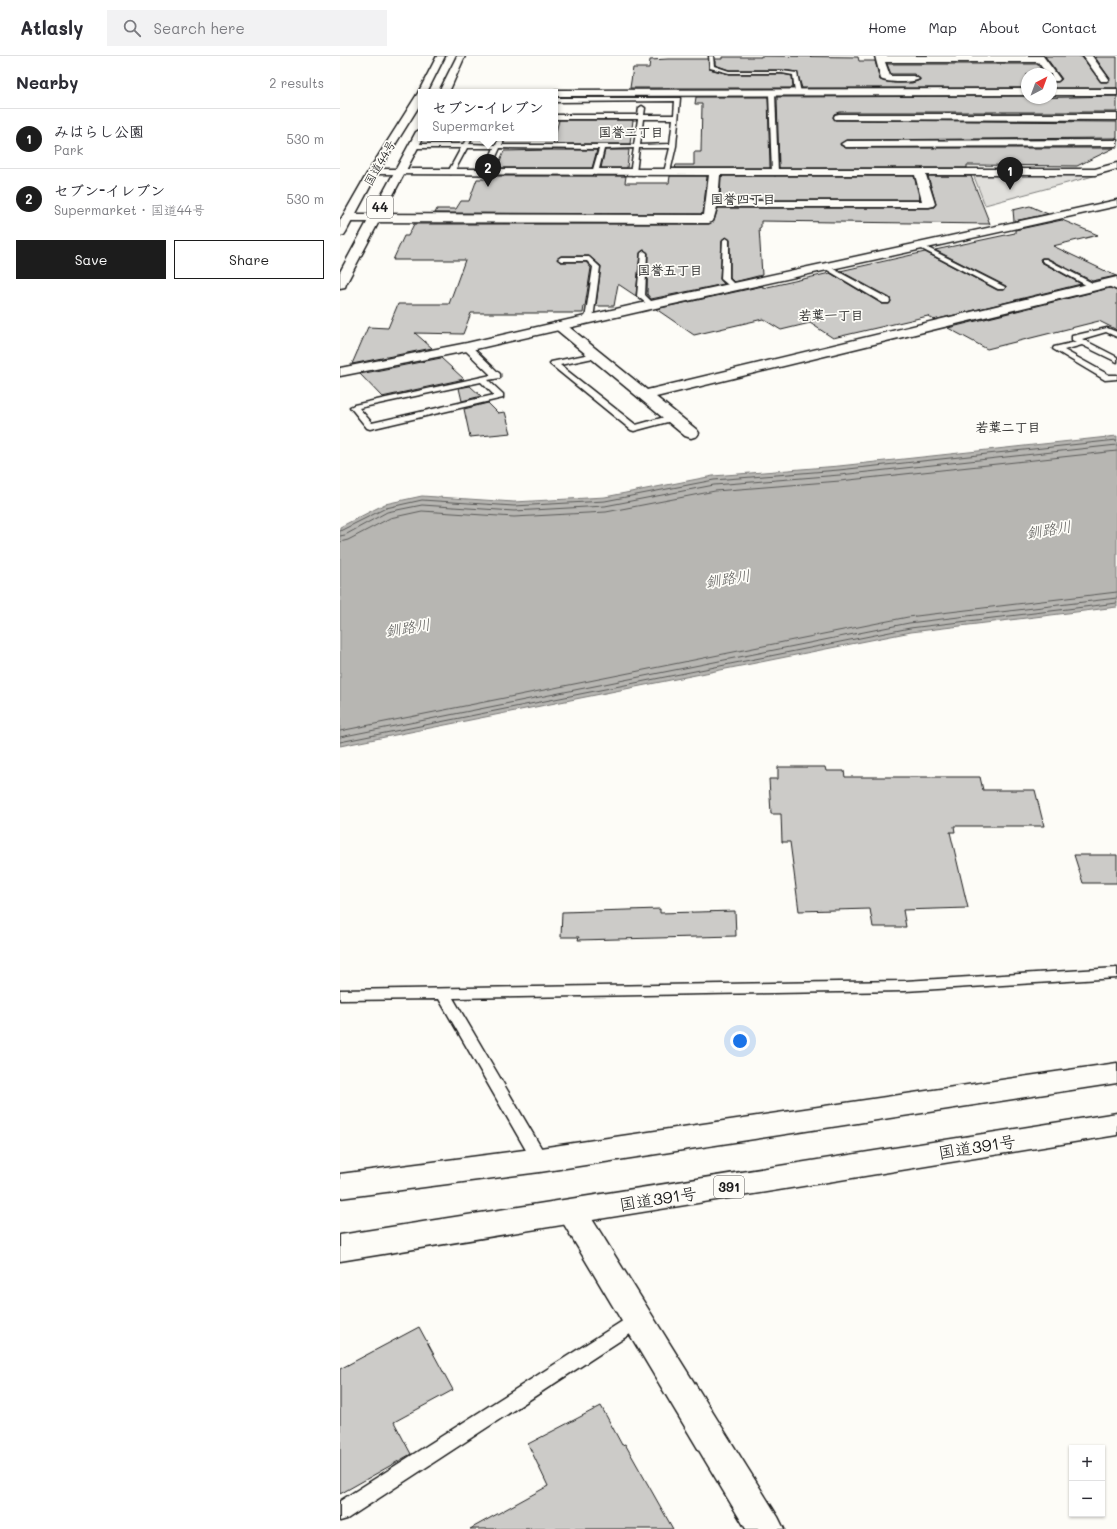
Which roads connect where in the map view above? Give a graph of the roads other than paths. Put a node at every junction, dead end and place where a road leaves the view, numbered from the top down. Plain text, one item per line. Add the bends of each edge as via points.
1 (441, 56) edge
2 (461, 56) edge
3 (711, 56) edge
4 (1087, 56) edge
5 (880, 57) edge
6 (1040, 57) edge
7 (1048, 68) edge
8 (925, 79) dead end
9 (1090, 79) dead end
10 (424, 89) edge
11 (445, 89) edge
12 (1021, 92) edge
13 (1057, 92) edge
14 (1072, 92) junction
15 (1117, 92) edge
16 (558, 93) edge
17 (772, 93) junction
18 (798, 93) junction
19 (834, 93) junction
20 (679, 96) junction
21 (418, 100) edge
22 (643, 100) junction
23 (558, 101) edge
24 (582, 108) junction
25 (613, 108) junction
26 (558, 116) edge
27 (676, 116) junction
28 (641, 117) junction
29 (839, 117) junction
30 (1089, 117) junction
31 (1117, 117) edge
32 (418, 137) edge
33 (468, 141) edge
34 (500, 141) edge
35 (538, 141) edge
36 (1104, 143) junction
37 (1117, 143) edge
38 (845, 144) junction
39 (412, 146) junction
40 (465, 146) junction
41 (498, 146) junction
42 (673, 146) junction
43 (536, 147) junction
44 (602, 147) junction
45 (637, 147) junction
46 (1117, 166) edge
47 (373, 172) junction
48 (398, 172) junction
49 (451, 172) junction
50 (486, 172) junction
51 (667, 172) junction
52 (596, 173) junction
53 (633, 173) junction
54 (715, 173) junction
55 (775, 173) junction
56 (851, 173) junction
57 (920, 173) junction
58 (1117, 203) edge
59 (712, 204) junction
60 (348, 218) junction
61 (374, 218) junction
62 (340, 232) edge
63 (726, 240) dead end
64 (920, 246) junction
65 (644, 253) dead end
66 (562, 259) dead end
67 (1044, 260) dead end
68 (826, 267) junction
69 (340, 284) edge
70 (1110, 285) edge
71 (733, 287) junction
72 (1002, 287) dead end
73 (886, 301) dead end
74 (651, 305) junction
75 (589, 319) junction
76 (559, 326) junction
77 (1117, 335) edge
78 (1083, 342) junction
79 (467, 347) junction
80 (595, 355) junction
81 (1117, 360) edge
82 (340, 372) edge
83 (1117, 377) edge
84 (482, 379) junction
85 (645, 395) junction
86 (672, 418) junction
87 (691, 433) dead end
88 (1117, 974) edge
89 (443, 994) junction
90 (340, 995) edge
91 (1117, 1073) edge
92 (1117, 1124) edge
93 (540, 1160) junction
94 (340, 1186) edge
95 (572, 1212) junction
96 (340, 1248) edge
97 (638, 1320) junction
98 (340, 1512) edge
99 (766, 1529) edge

1 - 10 main road
2 - 11 main road
3 - 18 lane via 712,67 729,72 795,74
4 - 9 main road via 1107,79
5 - 6 main road
5 - 8 main road via 886,79
6 - 7 main road
12 - 19 main road
13 - 14 main road
14 - 15 main road
14 - 30 main road
16 - 20 main road
17 - 18 main road
17 - 20 main road
17 - 55 lane
18 - 19 main road
19 - 29 main road
20 - 22 lane
20 - 27 lane
21 - 47 main road, 国道44号 / 44
22 - 25 lane
22 - 28 lane
23 - 24 lane
24 - 25 lane
24 - 25 lane
24 - 26 lane
25 - 28 lane
27 - 28 lane
27 - 42 lane
28 - 45 lane
29 - 30 main road
29 - 38 main road
30 - 31 main road
30 - 36 main road
32 - 39 main road, 国道44号 / 44
33 - 40 lane
34 - 41 lane
35 - 43 lane
36 - 37 main road
36 - 38 main road
38 - 56 main road
39 - 40 lane
39 - 48 main road, 国道44号 / 44
40 - 41 lane
40 - 49 lane
41 - 43 lane
41 - 50 lane
42 - 45 lane
42 - 51 lane
43 - 44 lane
44 - 45 lane
44 - 52 lane
45 - 53 lane
46 - 57 main road via 1095,172
47 - 48 main road
47 - 60 main road, 国道44号 / 44
48 - 49 main road
48 - 61 main road, 国道44号 / 44
49 - 50 main road
50 - 52 main road
51 - 53 main road
51 - 54 main road
52 - 53 main road
54 - 55 main road
54 - 59 main road
55 - 56 main road
56 - 57 main road
57 - 59 main road via 929,204
58 - 64 main road
59 - 61 main road via 709,218
60 - 61 main road
60 - 62 main road, 国道44号 / 44
61 - 69 main road, 国道44号 / 44
63 - 71 lane via 726,279
64 - 68 main road
64 - 72 lane
65 - 74 lane via 641,296
66 - 75 lane via 589,259 598,267
67 - 70 lane
68 - 71 main road
68 - 73 lane
70 - 85 main road
71 - 74 main road
74 - 75 main road
75 - 76 main road
76 - 79 main road
76 - 80 main road
77 - 78 lane via 1107,330 1075,338
78 - 81 lane
78 - 83 lane via 1057,349 1108,378
79 - 82 main road
79 - 84 lane via 497,376
80 - 85 main road
80 - 86 lane via 554,364 634,428
84 - 84 lane via 500,396 370,426 354,407
85 - 86 main road
86 - 87 main road
88 - 89 lane via 905,986
89 - 90 lane
89 - 93 lane
91 - 93 main road
92 - 95 main road, 国道391号 / 391
93 - 94 main road
95 - 96 main road, 国道391号 / 391
95 - 97 main road
97 - 98 lane
97 - 99 main road

